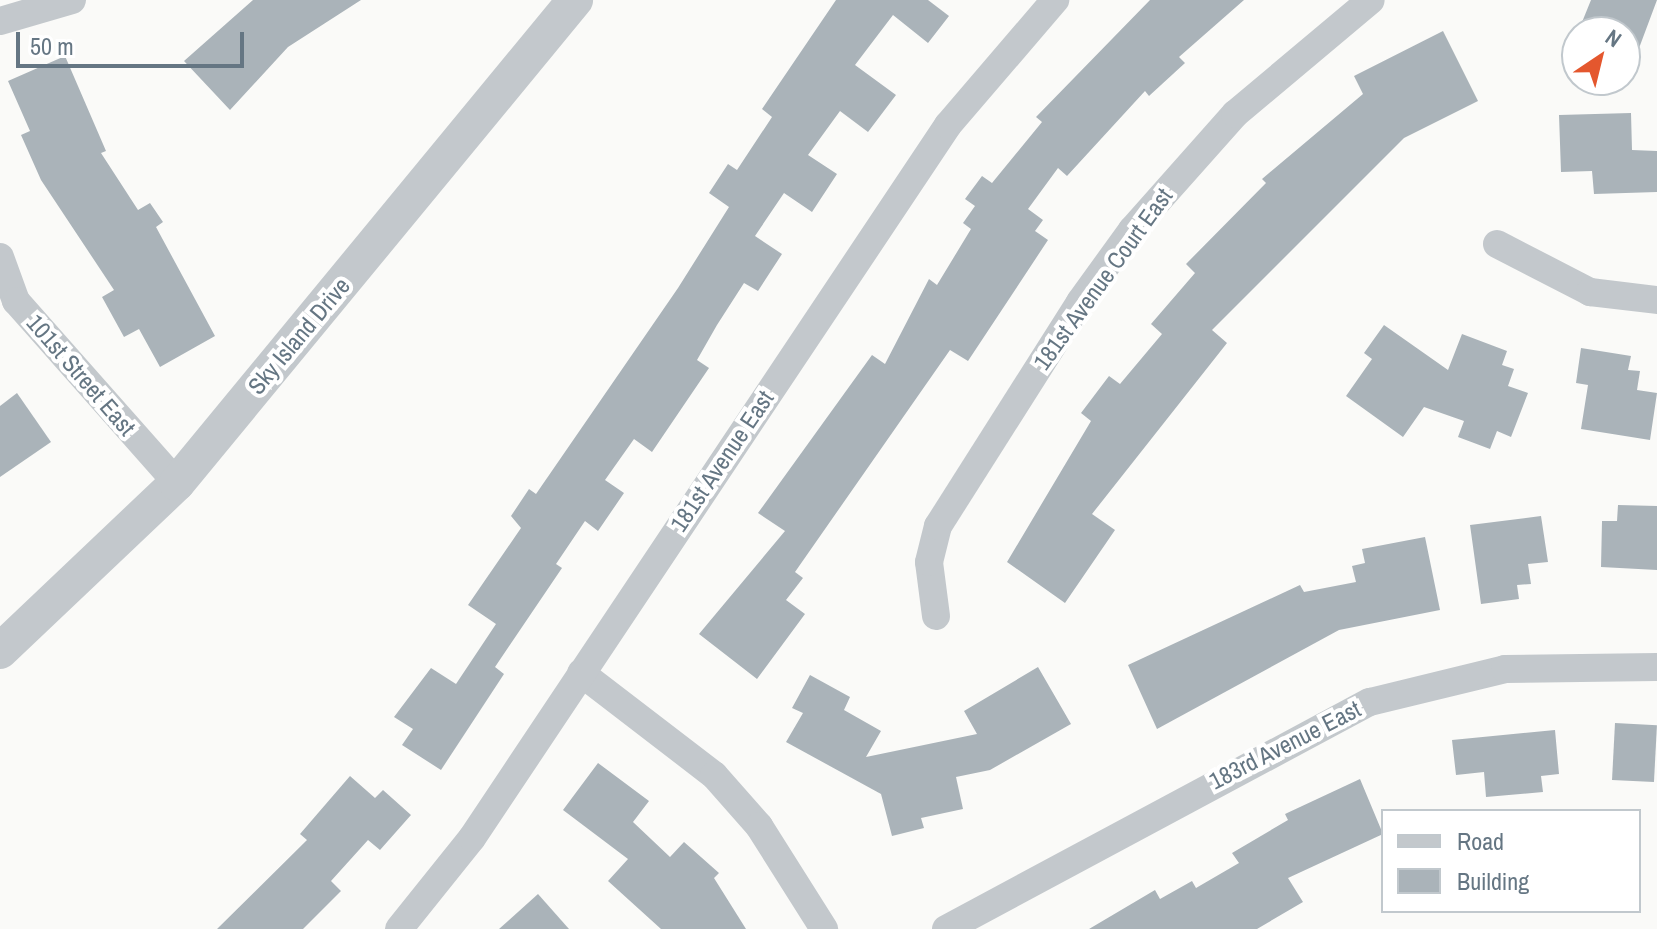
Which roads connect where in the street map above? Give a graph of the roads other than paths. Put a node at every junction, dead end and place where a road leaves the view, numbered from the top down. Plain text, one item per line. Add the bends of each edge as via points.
1 (72, 0) edge
2 (575, 0) edge
3 (1055, 0) edge
4 (1371, 0) edge
5 (0, 21) edge
6 (1497, 244) dead end
7 (0, 257) edge
8 (1657, 300) edge
9 (8, 306) edge
10 (177, 483) junction
11 (936, 616) dead end
12 (0, 651) edge
13 (1657, 667) edge
14 (581, 673) junction
15 (399, 929) edge
16 (824, 929) edge
17 (946, 929) edge

1 - 5 street
2 - 10 street, Sky Island Drive
3 - 14 street, 181st Avenue East via 948,125
4 - 11 street, 181st Avenue Court East via 1235,114 1132,230 1080,302 938,526 929,562
6 - 8 street via 1590,292
7 - 9 street, 101st Street East
9 - 10 street, 101st Street East
10 - 12 street, Sky Island Drive
13 - 17 street, 183rd Avenue East via 1505,669 1370,702
14 - 15 street, 181st Avenue East via 439,883
14 - 16 street via 714,775 759,826

